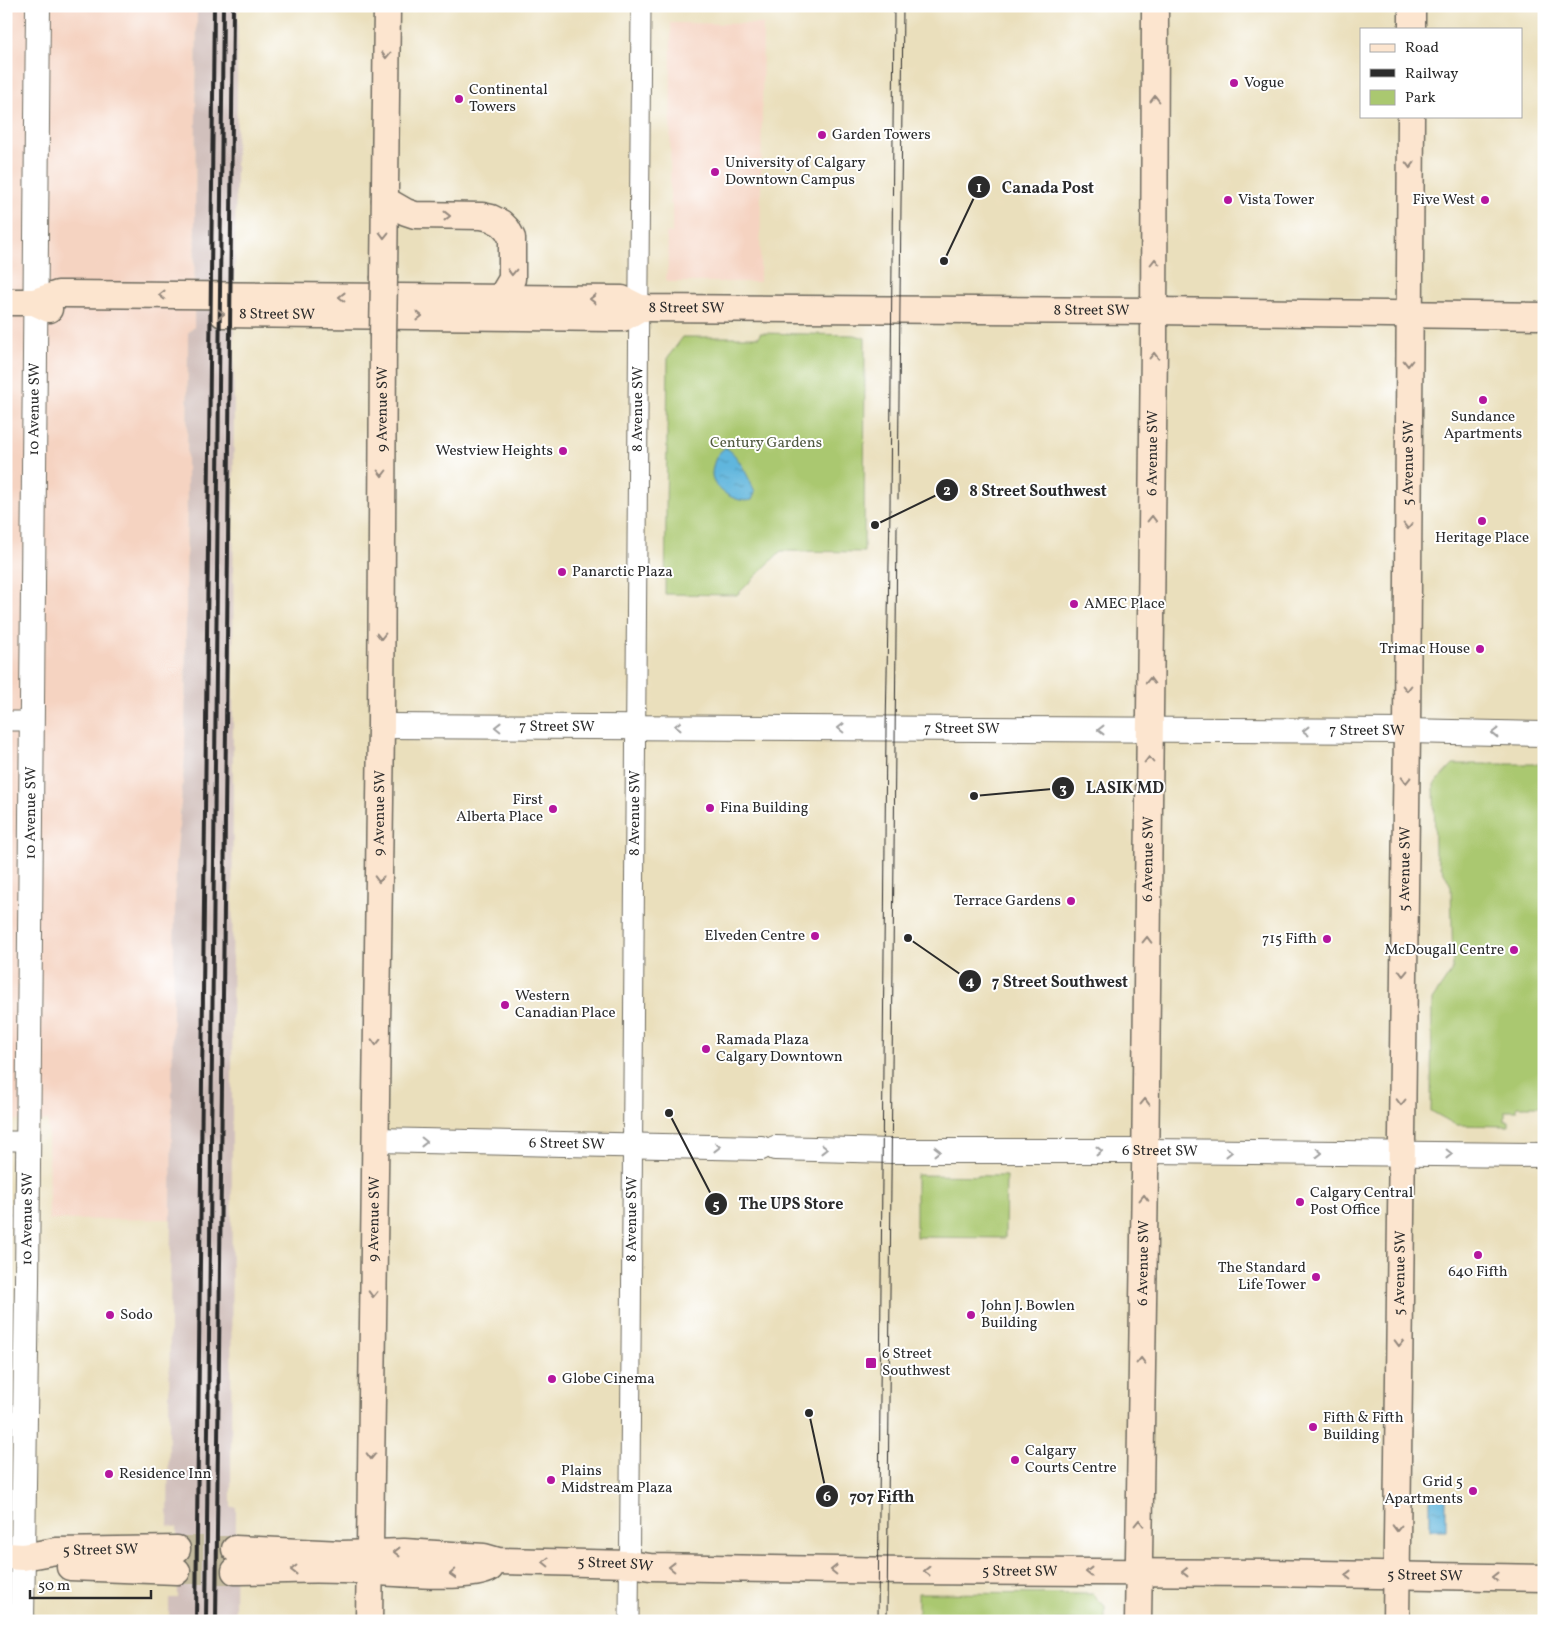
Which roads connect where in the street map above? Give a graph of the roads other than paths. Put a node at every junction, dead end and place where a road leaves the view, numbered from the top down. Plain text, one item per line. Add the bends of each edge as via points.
1 (38, 6) edge
2 (387, 6) edge
3 (641, 6) edge
4 (1156, 6) edge
5 (1412, 6) edge
6 (1412, 28) edge
7 (1411, 118) edge
8 (384, 200) junction
9 (496, 298) junction
10 (6, 302) edge
11 (34, 302) junction
12 (640, 308) junction
13 (1154, 311) junction
14 (1408, 314) junction
15 (1544, 316) edge
16 (6, 721) edge
17 (32, 721) junction
18 (381, 726) junction
19 (636, 726) junction
20 (1149, 730) junction
21 (1407, 731) junction
22 (1544, 734) edge
23 (375, 1140) junction
24 (17, 1141) edge
25 (633, 1145) junction
26 (1145, 1151) junction
27 (1401, 1154) junction
28 (1544, 1155) edge
29 (15, 1557) edge
30 (177, 1560) tunnel mouth
31 (235, 1560) tunnel mouth
32 (370, 1562) junction
33 (630, 1564) junction
34 (1138, 1572) junction
35 (1396, 1576) junction
36 (1544, 1578) edge
37 (22, 1621) edge
38 (369, 1621) edge
39 (629, 1621) edge
40 (1138, 1621) edge
41 (1396, 1621) edge

1 - 11 street, 10 Avenue SW
2 -> 8 main road, 9 Avenue SW
3 - 12 street, 8 Avenue SW
13 -> 4 main road, 6 Avenue SW
5 - 6 main road
7 -> 14 main road, 5 Avenue SW
8 -> 9 main road via 415,215 482,216 501,223 512,238 512,279 503,294
8 -> 18 main road, 9 Avenue SW, bridge
9 -> 11 main road, 8 Street SW via 58,294
12 -> 9 main road, 8 Street SW via 622,299
10 - 11 main road, 8 Street SW
11 -> 12 main road, 8 Street SW via 58,312 521,318 623,318
11 - 17 street, 10 Avenue SW
12 - 13 main road, 8 Street SW
12 - 19 street, 8 Avenue SW
13 - 14 main road, 8 Street SW
20 -> 13 main road, 6 Avenue SW
14 - 15 main road, 8 Street SW
14 -> 21 main road, 5 Avenue SW
16 - 17 street
17 - 24 street, 10 Avenue SW
19 -> 18 street, 7 Street SW
18 -> 23 main road, 9 Avenue SW
20 -> 19 street, 7 Street SW
19 - 25 street, 8 Avenue SW
21 -> 20 street, 7 Street SW
26 -> 20 main road, 6 Avenue SW
22 -> 21 street, 7 Street SW
21 -> 27 main road, 5 Avenue SW
23 -> 25 street, 6 Street SW
23 -> 32 main road, 9 Avenue SW
24 - 29 street, 10 Avenue SW
25 -> 26 street, 6 Street SW via 892,1151
25 - 33 street, 8 Avenue SW
26 -> 27 street, 6 Street SW
34 -> 26 main road, 6 Avenue SW
27 -> 28 street, 6 Street SW
27 -> 35 main road, 5 Avenue SW
29 - 30 main road, 5 Street SW via 56,1551
29 - 37 street, 10 Avenue SW
32 -> 31 main road, 5 Street SW via 342,1570
33 -> 32 main road, 5 Street SW via 498,1561 484,1557 404,1552
32 - 38 main road, 9 Avenue SW
34 -> 33 main road, 5 Street SW via 650,1567
33 - 39 street, 8 Avenue SW
35 -> 34 main road, 5 Street SW
34 - 40 main road, 6 Avenue SW
36 -> 35 main road, 5 Street SW
35 - 41 main road, 5 Avenue SW

